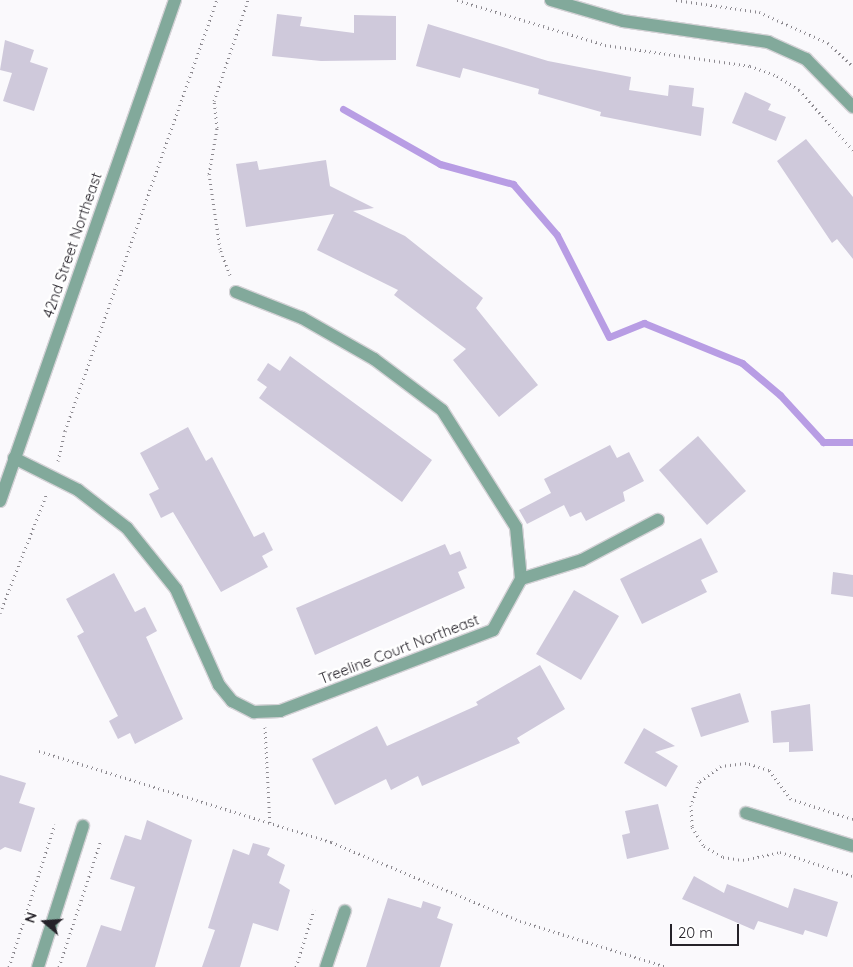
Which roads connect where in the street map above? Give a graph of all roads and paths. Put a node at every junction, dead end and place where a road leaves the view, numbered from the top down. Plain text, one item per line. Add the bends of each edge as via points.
1 (175, 0) edge
2 (217, 0) edge
3 (248, 0) edge
4 (457, 0) edge
5 (551, 0) edge
6 (853, 107) edge
7 (853, 150) edge
8 (236, 292) joint
9 (14, 458) junction
10 (52, 477) junction
11 (0, 501) edge
12 (658, 520) dead end
13 (521, 579) junction
14 (0, 613) edge
15 (264, 712) junction
16 (39, 751) dead end
17 (746, 812) dead end
18 (55, 824) dead end
19 (84, 826) dead end
20 (270, 826) junction
21 (101, 840) dead end
22 (853, 846) edge
23 (314, 910) dead end
24 (345, 911) dead end
25 (9, 967) edge
26 (38, 967) edge
27 (59, 967) edge
28 (296, 967) edge
29 (326, 967) edge
30 (667, 967) edge

1 - 9 street, 42nd Street Northeast
2 - 10 path
3 - 8 path via 214,100 217,128 209,174 220,249
4 - 7 path via 605,44 750,66 777,76 799,90
5 - 6 street via 623,21 768,42 806,59
8 - 13 street via 302,318 334,336 374,359 442,410 516,527
9 - 10 street, Treeline Court Northeast
9 - 11 street, 42nd Street Northeast
10 - 14 path
10 - 15 street, Treeline Court Northeast via 78,490 127,528 176,589 219,685 232,701 254,712
12 - 13 street via 582,560
13 - 15 street, Treeline Court Northeast via 493,630 391,672 280,711
15 - 20 path
16 - 20 path
17 - 22 street
18 - 25 path
19 - 26 street
20 - 30 path via 332,842 520,921
21 - 27 path
23 - 28 path
24 - 29 street

